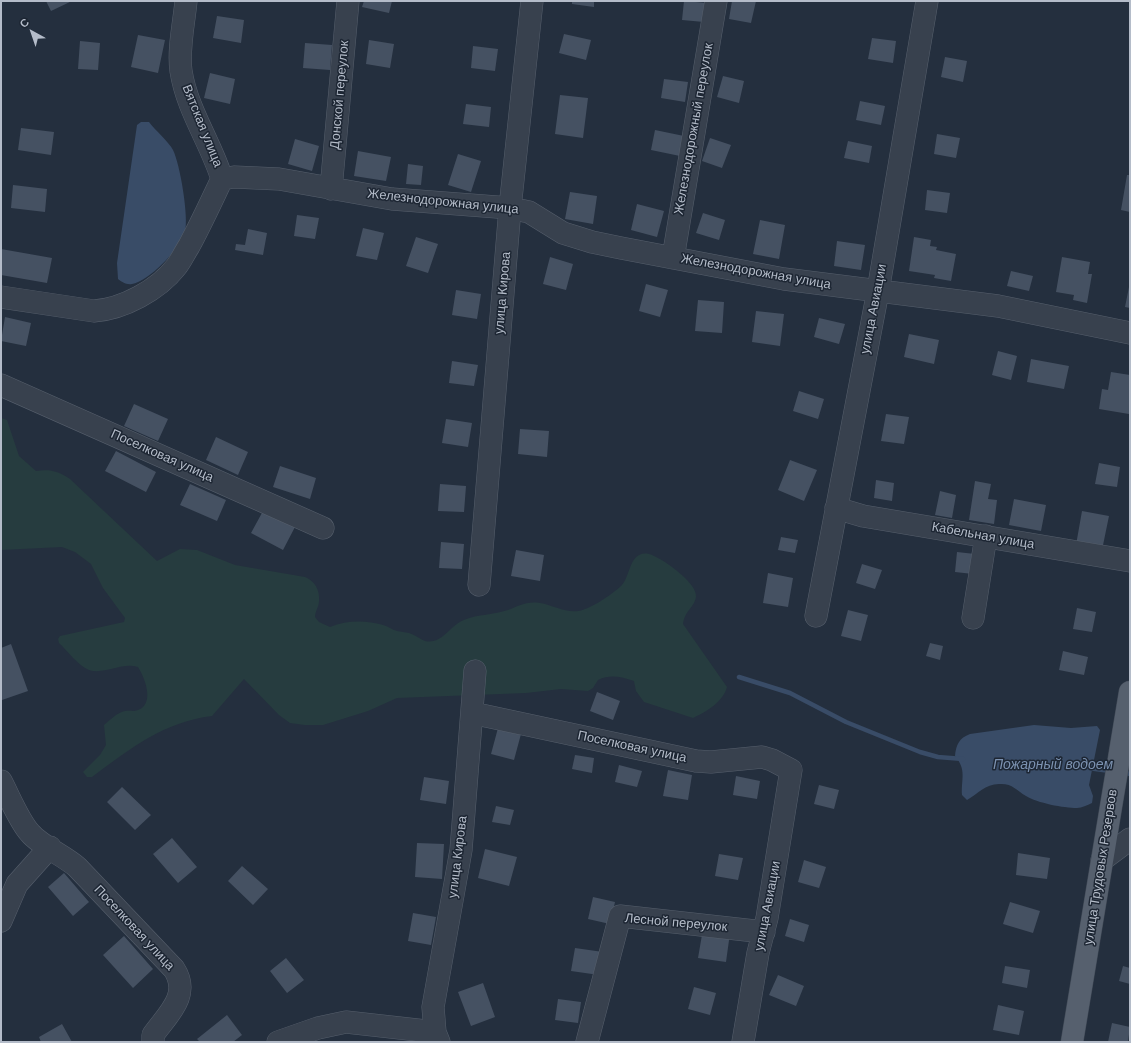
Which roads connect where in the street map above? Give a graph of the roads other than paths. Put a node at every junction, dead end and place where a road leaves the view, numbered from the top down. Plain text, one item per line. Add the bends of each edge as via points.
1 (186, 1) edge
2 (348, 1) edge
3 (532, 1) edge
4 (716, 1) edge
5 (927, 1) edge
6 (222, 180) junction
7 (331, 189) junction
8 (510, 208) junction
9 (673, 258) junction
10 (878, 291) junction
11 (1, 297) edge
12 (1130, 333) edge
13 (1, 384) edge
14 (836, 508) junction
15 (323, 528) dead end
16 (986, 536) junction
17 (1130, 561) edge
18 (479, 585) dead end
19 (816, 616) dead end
20 (973, 618) dead end
21 (475, 671) dead end
22 (1130, 692) edge
23 (472, 713) junction
24 (791, 770) joint
25 (1, 781) edge
26 (1130, 839) edge
27 (50, 847) junction
28 (1102, 860) junction
29 (1, 921) edge
30 (764, 932) junction
31 (437, 1037) edge
32 (153, 1042) edge
33 (278, 1042) edge
34 (587, 1042) edge
35 (743, 1042) edge
36 (1072, 1042) edge

1 - 6 street, Вятская улица via 181,70 185,89
2 - 7 street, Донской переулок
3 - 8 street, улица Кирова
4 - 9 street, Железнодорожный переулок
5 - 10 street, улица Авиации
6 - 7 street, Железнодорожная улица via 234,177 279,179
6 - 11 street via 177,267 157,285 136,298 104,310 94,311
7 - 8 street, Железнодорожная улица via 392,199
8 - 9 street, Железнодорожная улица via 529,212 563,233 585,240
8 - 18 street, улица Кирова
9 - 10 street, Железнодорожная улица via 784,279
10 - 12 street, Железнодорожная улица via 992,305
10 - 14 street, улица Авиации
13 - 15 street, Поселковая улица
14 - 16 street, Кабельная улица via 863,516
14 - 19 street, улица Авиации
16 - 17 street, Кабельная улица
16 - 20 street
21 - 23 street, улица Кирова
22 - 28 main road, улица Трудовых Резервов
23 - 24 street, Поселковая улица via 696,761 762,757
23 - 31 street, улица Кирова via 461,850 433,1007
24 - 30 street, улица Авиации
25 - 27 street, Поселковая улица via 29,832
26 - 28 street
27 - 29 street via 17,884
27 - 32 street, Поселковая улица via 77,867 180,978 181,988 177,1002 152,1035
28 - 36 main road, улица Трудовых Резервов
30 - 34 street, Лесной переулок via 620,916
30 - 35 street, улица Авиации
31 - 33 street via 346,1022 318,1028

